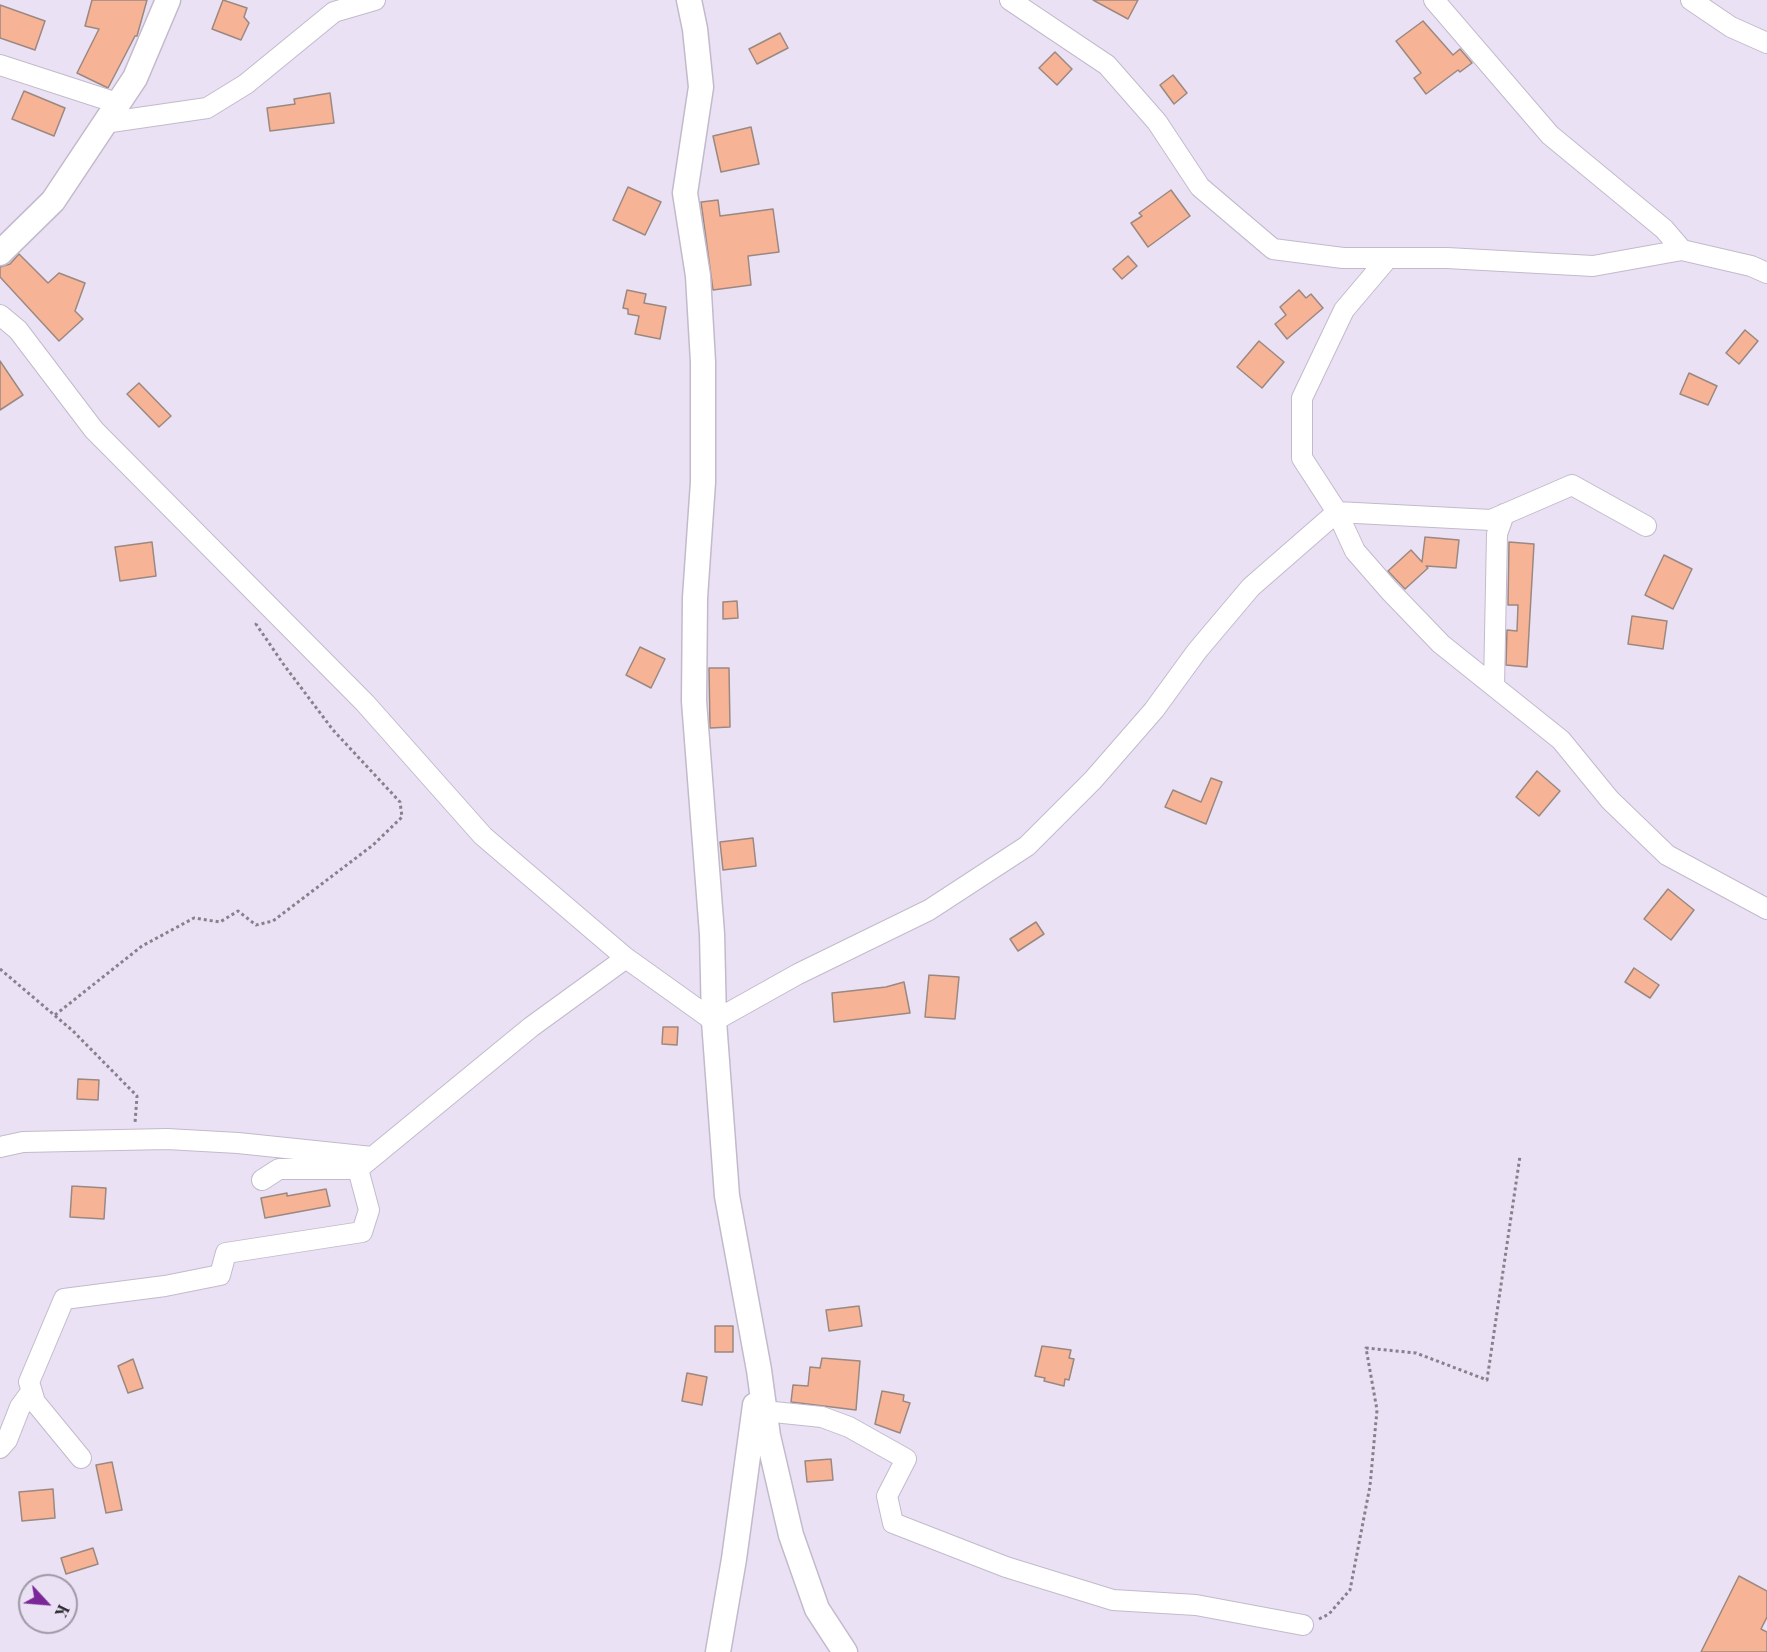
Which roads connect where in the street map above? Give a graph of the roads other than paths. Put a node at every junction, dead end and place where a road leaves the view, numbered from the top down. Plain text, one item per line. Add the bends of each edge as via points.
1 (168, 0) edge
2 (375, 0) edge
3 (689, 0) edge
4 (1010, 0) edge
5 (1434, 0) edge
6 (1691, 0) edge
7 (1767, 43) edge
8 (0, 65) edge
9 (117, 103) junction
10 (104, 123) junction
11 (1682, 250) junction
12 (0, 253) edge
13 (1388, 258) junction
14 (1767, 273) edge
15 (0, 315) edge
16 (1337, 512) junction
17 (1504, 514) junction
18 (1646, 526) dead end
19 (1494, 686) junction
20 (1767, 909) edge
21 (626, 958) junction
22 (714, 1022) junction
23 (0, 1147) edge
24 (365, 1163) junction
25 (262, 1180) dead end
26 (759, 1370) junction
27 (31, 1392) junction
28 (764, 1411) junction
29 (0, 1448) edge
30 (81, 1458) dead end
31 (1303, 1625) road end
32 (718, 1652) edge
33 (845, 1652) edge

1 - 9 street via 135,78
2 - 10 street via 334,12 246,84 207,108
3 - 22 street via 701,87 685,193 698,276 703,362 703,482 695,598 694,701 712,934
4 - 13 street via 1107,65 1157,122 1200,187 1272,249 1343,258
5 - 11 street via 1550,135 1664,230
6 - 7 street via 1731,27
8 - 9 street
9 - 10 street
10 - 12 street via 52,201
11 - 13 street via 1593,266
11 - 14 street
13 - 16 street via 1344,310 1302,398 1302,458
15 - 21 street via 18,330 94,429 365,703 483,836
16 - 17 street via 1491,520
16 - 19 street via 1355,551 1389,590 1441,644
16 - 22 street via 1251,587 1154,710 1093,780 1027,846 930,909 798,974
17 - 18 street via 1572,485
17 - 19 street via 1497,534
19 - 20 street via 1561,740 1610,800 1667,855
21 - 22 street
21 - 24 street via 531,1027
22 - 26 street via 727,1196
23 - 24 street via 23,1142 133,1139 238,1143
24 - 25 street via 279,1169
24 - 27 street via 369,1210 362,1232 226,1253 220,1275 64,1299 29,1382
26 - 28 street
26 - 32 street
27 - 29 street
27 - 30 street
28 - 31 street via 822,1417 849,1427 906,1459 887,1497 893,1523 1006,1567 1113,1600 1196,1605
28 - 33 street via 788,1524 804,1576 817,1610

